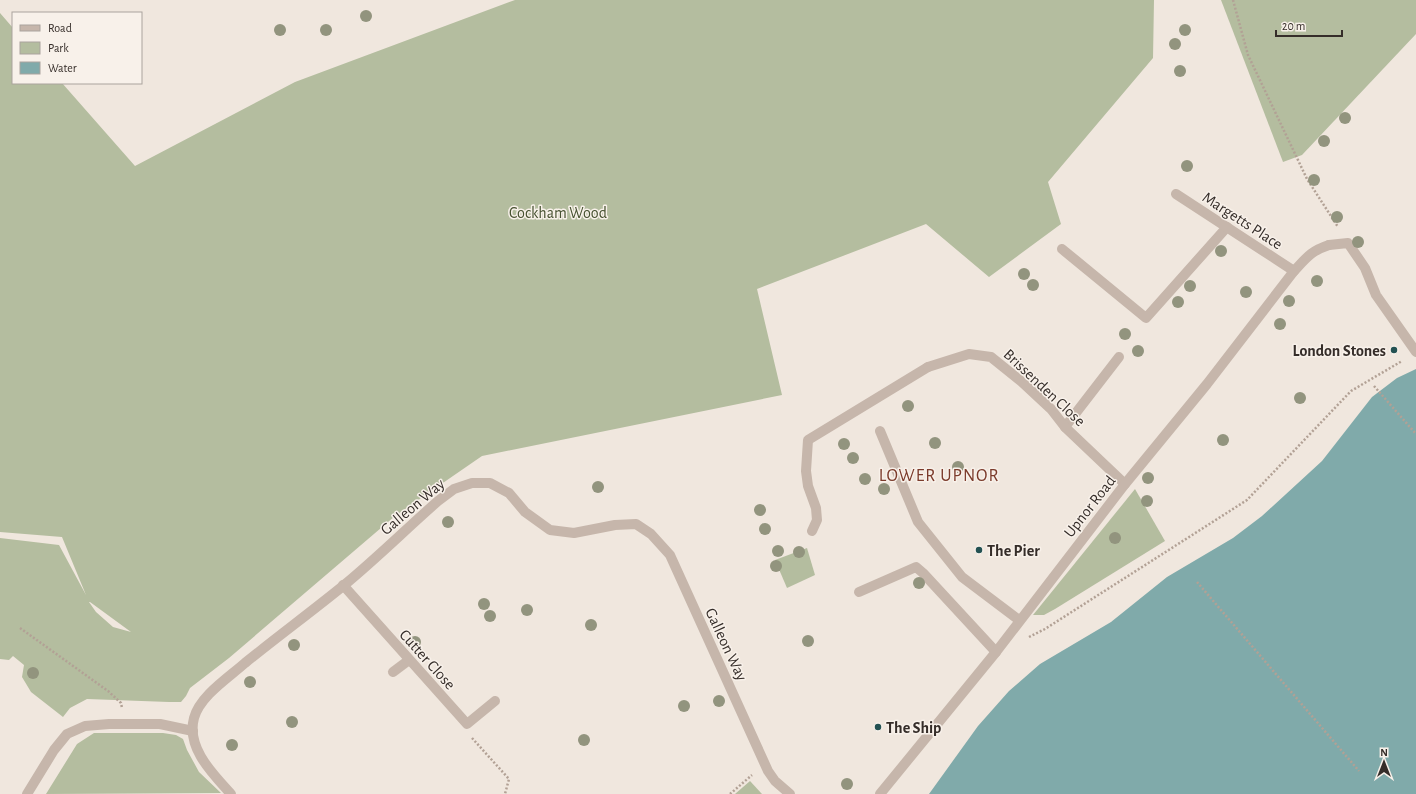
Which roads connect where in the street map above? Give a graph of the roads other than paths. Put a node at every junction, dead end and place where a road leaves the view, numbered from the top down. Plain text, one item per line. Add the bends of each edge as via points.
1 (1176, 194) dead end
2 (1227, 227) junction
3 (1062, 249) dead end
4 (1294, 271) junction
5 (1416, 352) edge
6 (1119, 357) dead end
7 (1065, 427) junction
8 (880, 431) dead end
9 (1125, 484) junction
10 (812, 531) dead end
11 (344, 586) junction
12 (859, 592) dead end
13 (1019, 620) junction
14 (996, 652) junction
15 (409, 660) junction
16 (393, 672) dead end
17 (495, 701) dead end
18 (192, 731) junction
19 (27, 794) edge
20 (231, 794) edge
21 (790, 794) edge
22 (880, 794) edge

1 - 2 street, Margetts Place
2 - 3 street via 1146,318
2 - 4 street, Margetts Place
4 - 5 street, Upnor Road via 1317,249 1348,243 1365,268 1376,295
4 - 9 street, Upnor Road
6 - 7 street
7 - 9 street, Brissenden Close
7 - 10 street, Brissenden Close via 1051,409 991,357 969,354 928,366 808,440 806,471 817,520
8 - 13 street via 918,522 962,577
9 - 13 street, Upnor Road
11 - 15 street, Cutter Close
11 - 18 street, Galleon Way via 210,693 198,708
11 - 21 street, Galleon Way via 438,501 454,489 472,483 490,483 510,493 525,512 550,530 574,533 615,525 636,524 651,534 670,554 765,764 776,781
12 - 14 street via 916,567
13 - 14 street, Upnor Road
14 - 22 street, Upnor Road
15 - 16 street
15 - 17 street, Cutter Close via 467,724
18 - 19 street via 160,724 85,726 67,734
18 - 20 street, Galleon Way via 195,746 211,772

